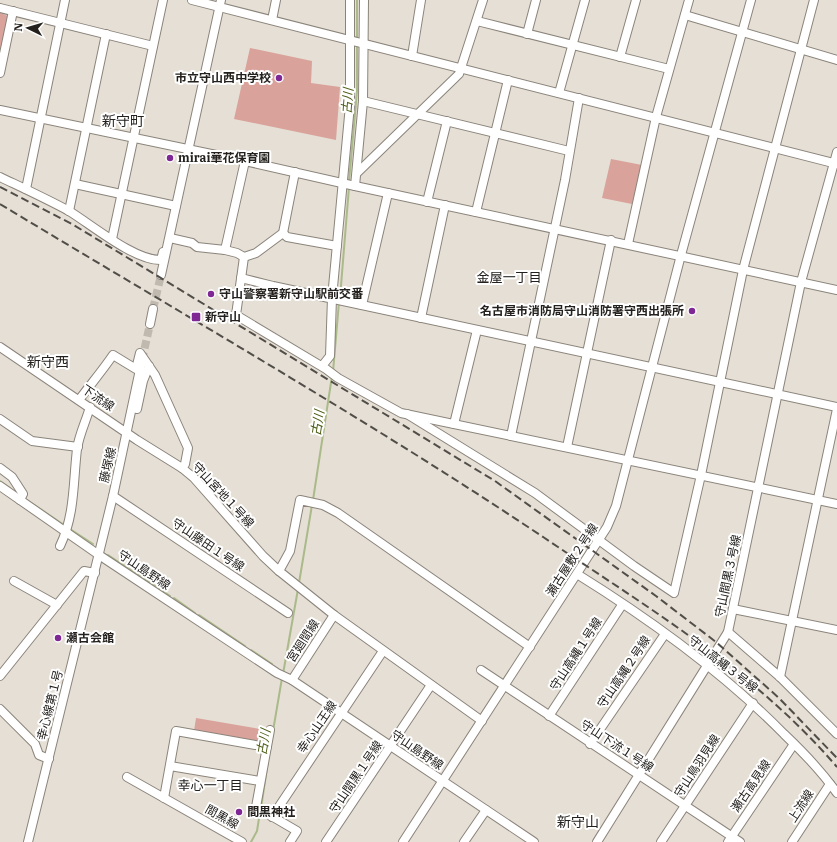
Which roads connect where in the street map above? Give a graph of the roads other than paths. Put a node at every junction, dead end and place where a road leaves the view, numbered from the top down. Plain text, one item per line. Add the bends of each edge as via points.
1 (66, 0) edge
2 (163, 0) edge
3 (192, 0) edge
4 (276, 0) edge
5 (350, 0) edge
6 (364, 0) edge
7 (421, 0) edge
8 (483, 0) edge
9 (536, 0) edge
10 (585, 0) edge
11 (636, 0) edge
12 (689, 0) edge
13 (751, 0) edge
14 (814, 0) edge
15 (220, 4) edge
16 (0, 8) edge
17 (13, 11) junction
18 (684, 15) junction
19 (272, 20) junction
20 (477, 21) junction
21 (61, 23) junction
22 (742, 32) junction
23 (106, 34) junction
24 (527, 34) junction
25 (357, 42) junction
26 (572, 45) junction
27 (153, 46) junction
28 (800, 50) junction
29 (412, 56) junction
30 (620, 57) junction
31 (837, 60) edge
32 (462, 68) junction
33 (669, 69) junction
34 (0, 73) edge
35 (508, 80) junction
36 (559, 93) junction
37 (579, 98) junction
38 (363, 101) junction
39 (0, 110) edge
40 (417, 114) junction
41 (656, 117) junction
42 (41, 119) junction
43 (447, 121) junction
44 (87, 128) junction
45 (495, 132) junction
46 (715, 132) junction
47 (134, 137) junction
48 (775, 148) junction
49 (188, 149) junction
50 (569, 151) junction
51 (837, 152) edge
52 (244, 161) junction
53 (836, 163) edge
54 (295, 172) junction
55 (357, 173) junction
56 (0, 177) edge
57 (342, 183) junction
58 (75, 184) junction
59 (355, 186) junction
60 (26, 189) junction
61 (388, 193) junction
62 (122, 194) junction
63 (427, 202) junction
64 (445, 205) junction
65 (176, 206) junction
66 (69, 211) junction
67 (476, 212) junction
68 (554, 228) junction
69 (283, 233) junction
70 (170, 238) junction
71 (112, 239) junction
72 (611, 240) junction
73 (628, 244) junction
74 (337, 246) junction
75 (225, 250) junction
76 (681, 255) junction
77 (244, 257) junction
78 (743, 270) junction
79 (161, 275) tunnel mouth
80 (241, 278) junction
81 (801, 282) junction
82 (837, 290) edge
83 (332, 298) junction
84 (362, 305) junction
85 (153, 309) tunnel mouth
86 (421, 318) junction
87 (150, 324) tunnel mouth
88 (477, 330) junction
89 (530, 341) junction
90 (0, 347) edge
91 (587, 353) junction
92 (142, 360) tunnel mouth
93 (149, 366) junction
94 (652, 367) junction
95 (324, 368) junction
96 (136, 369) junction
97 (720, 381) junction
98 (778, 393) junction
99 (79, 400) junction
100 (90, 407) junction
101 (837, 408) edge
102 (407, 414) junction
103 (0, 419) edge
104 (454, 424) junction
105 (127, 432) junction
106 (511, 436) junction
107 (567, 447) junction
108 (78, 448) junction
109 (628, 460) junction
110 (0, 468) edge
111 (182, 468) junction
112 (701, 475) junction
113 (0, 486) edge
114 (758, 487) junction
115 (114, 496) junction
116 (20, 500) junction
117 (818, 500) junction
118 (837, 504) edge
119 (67, 531) junction
120 (599, 540) junction
121 (60, 546) dead end
122 (99, 555) junction
123 (279, 570) junction
124 (95, 573) junction
125 (577, 574) junction
126 (14, 581) dead end
127 (57, 605) junction
128 (622, 605) junction
129 (733, 609) junction
130 (288, 614) dead end
131 (334, 615) junction
132 (792, 621) junction
133 (837, 630) edge
134 (728, 632) junction
135 (665, 634) junction
136 (530, 647) junction
137 (383, 651) junction
138 (707, 665) junction
139 (481, 670) dead end
140 (0, 676) edge
141 (780, 677) junction
142 (289, 679) junction
143 (431, 685) junction
144 (505, 686) junction
145 (753, 703) junction
146 (0, 709) edge
147 (341, 713) junction
148 (550, 716) junction
149 (482, 721) junction
150 (270, 730) dead end
151 (837, 734) edge
152 (590, 744) junction
153 (794, 744) junction
154 (390, 746) junction
155 (266, 747) junction
156 (49, 758) junction
157 (170, 766) junction
158 (638, 774) junction
159 (127, 777) dead end
160 (442, 781) junction
161 (260, 782) junction
162 (830, 784) junction
163 (837, 793) edge
164 (164, 798) junction
165 (686, 806) junction
166 (486, 810) junction
167 (272, 817) junction
168 (730, 839) edge
169 (529, 841) edge
170 (28, 842) edge
171 (242, 842) edge
172 (290, 842) edge
173 (326, 842) edge
174 (403, 842) edge
175 (464, 842) edge
176 (597, 842) edge
177 (661, 842) edge
178 (740, 842) edge
179 (792, 842) edge

1 - 21 street
2 - 27 street
3 - 15 street
4 - 19 street
5 - 25 street
6 - 25 street
7 - 29 street
8 - 20 street
9 - 24 street
10 - 26 street
11 - 30 street
12 - 18 street
13 - 22 street, 瀬古屋敷２号線
14 - 28 street
15 - 19 street
15 - 49 street
16 - 17 street
17 - 21 street
17 - 34 street
18 - 22 street
18 - 33 street
19 - 25 street
20 - 24 street
20 - 32 street
21 - 23 street
21 - 42 street
22 - 28 street
22 - 46 street, 瀬古屋敷２号線
23 - 27 street
23 - 44 street
24 - 26 street
25 - 29 street
25 - 38 street
25 - 57 street
26 - 30 street
26 - 36 street
27 - 47 street
28 - 31 street
28 - 48 street
29 - 32 street
30 - 33 street
32 - 35 street
32 - 40 street via 459,74
33 - 41 street
35 - 36 street
35 - 45 street
36 - 37 street
37 - 41 street
37 - 50 street
38 - 40 street
38 - 55 street
39 - 42 street
40 - 43 street
40 - 55 street
41 - 46 street
41 - 73 street
42 - 44 street
42 - 60 street
43 - 45 street
43 - 63 street
44 - 47 street
44 - 58 street
45 - 50 street
45 - 67 street
46 - 48 street
46 - 76 street, 瀬古屋敷２号線
47 - 49 street
47 - 62 street
48 - 53 street
48 - 78 street
49 - 52 street
49 - 65 street
50 - 68 street
51 - 53 street, 守山間黒３号線
52 - 54 street
52 - 75 street
53 - 81 street, 守山間黒３号線
54 - 57 street
54 - 69 street
55 - 59 street
56 - 60 street
57 - 59 street
57 - 74 street
58 - 62 street
58 - 66 street
59 - 61 street
60 - 66 street
61 - 63 street
61 - 84 street
62 - 65 street
62 - 71 street
63 - 64 street
64 - 67 street
64 - 86 street
65 - 70 street
66 - 71 street
67 - 68 street
68 - 72 street
68 - 89 street
69 - 74 street
69 - 77 street via 256,253
70 - 71 street via 164,243 161,260 151,260
70 - 75 street via 192,243 197,247
70 - 79 street
72 - 73 street
72 - 91 street
73 - 76 street
74 - 83 street
75 - 77 street
76 - 78 street
76 - 94 street, 瀬古屋敷２号線
77 - 80 street
78 - 81 street
78 - 97 street
80 - 83 street
80 - 95 street via 236,316
81 - 82 street
81 - 98 street, 守山間黒３号線
83 - 84 street
83 - 95 street via 330,356
84 - 86 street
85 - 87 street
86 - 88 street
88 - 89 street
88 - 104 street
89 - 91 street
89 - 106 street
90 - 99 street, 下流線
91 - 94 street
91 - 107 street
92 - 105 street, 藤塚線
93 - 96 street via 140,353
93 - 105 street
93 - 111 street, 守山宮地１号線 via 188,448
94 - 97 street
94 - 109 street, 瀬古屋敷２号線
95 - 102 street via 339,379
96 - 99 street via 113,355
96 - 105 street
97 - 98 street
97 - 112 street
98 - 101 street
98 - 114 street, 守山間黒３号線
99 - 100 street, 下流線
100 - 105 street, 下流線
100 - 108 street
101 - 117 street
102 - 104 street
102 - 120 street via 535,493
103 - 108 street via 32,441
104 - 106 street
105 - 111 street, 下流線
105 - 115 street, 藤塚線
106 - 107 street
107 - 109 street
108 - 119 street via 73,504
109 - 112 street
109 - 120 street, 瀬古屋敷２号線 via 616,506
110 - 116 street via 19,485 23,494
111 - 123 street, 守山宮地１号線
112 - 114 street
112 - 120 street via 674,593
113 - 116 street, 守山島野線
114 - 117 street
114 - 129 street, 守山間黒３号線
115 - 122 street, 藤塚線
115 - 130 street, 守山藤田１号線
116 - 119 street, 守山島野線
117 - 118 street
117 - 132 street
119 - 121 street
119 - 122 street, 守山島野線
120 - 125 street, 瀬古屋敷２号線
122 - 124 street, 藤塚線
122 - 142 street, 守山島野線 via 277,674
123 - 131 street, 守山宮地１号線
123 - 136 street via 290,551 300,500 323,505
124 - 127 street via 84,571
124 - 156 street, 幸心線第１号
125 - 128 street, 守山高縄３号線
125 - 136 street, 瀬古屋敷２号線
126 - 127 street
127 - 140 street
128 - 135 street, 守山高縄３号線
128 - 148 street, 守山高縄１号線
129 - 132 street
129 - 134 street, 守山間黒３号線
131 - 137 street
131 - 142 street, 宮廻間線
132 - 133 street
132 - 141 street
134 - 138 street, 守山間黒３号線
134 - 141 street
135 - 138 street, 守山高縄３号線
135 - 152 street, 守山高縄２号線
136 - 144 street, 瀬古屋敷２号線
137 - 143 street
137 - 147 street, 幸心山王線
138 - 145 street, 守山高縄３号線
138 - 158 street, 守山間黒３号線
139 - 144 street, 守山下流１号線
141 - 151 street
142 - 147 street, 守山島野線
143 - 149 street
143 - 154 street, 守山間黒１号線
144 - 148 street, 守山下流１号線
144 - 149 street, 瀬古屋敷２号線
145 - 153 street, 守山高縄３号線
145 - 165 street, 守山鳥羽見線
146 - 156 street via 35,744 39,755
147 - 154 street, 守山島野線
147 - 167 street, 幸心山王線
148 - 152 street, 守山下流１号線
149 - 160 street, 瀬古屋敷２号線
150 - 155 street
152 - 158 street, 守山下流１号線
153 - 162 street, 守山高縄３号線
153 - 168 street, 瀬古高見線
154 - 160 street, 守山島野線
154 - 173 street, 守山間黒１号線
155 - 157 street via 176,731
155 - 161 street
156 - 170 street, 幸心線第１号
157 - 161 street
157 - 164 street
158 - 165 street, 守山下流１号線
158 - 176 street, 守山間黒３号線
159 - 164 street, 間黒線
160 - 166 street, 守山島野線
160 - 174 street, 瀬古屋敷２号線
161 - 167 street via 256,807
162 - 163 street, 守山高縄３号線
162 - 179 street, 上流線
164 - 171 street, 間黒線
165 - 168 street, 守山下流１号線
165 - 177 street, 守山鳥羽見線
166 - 169 street, 守山島野線
166 - 175 street
167 - 172 street via 297,831
168 - 178 street, 守山下流１号線

